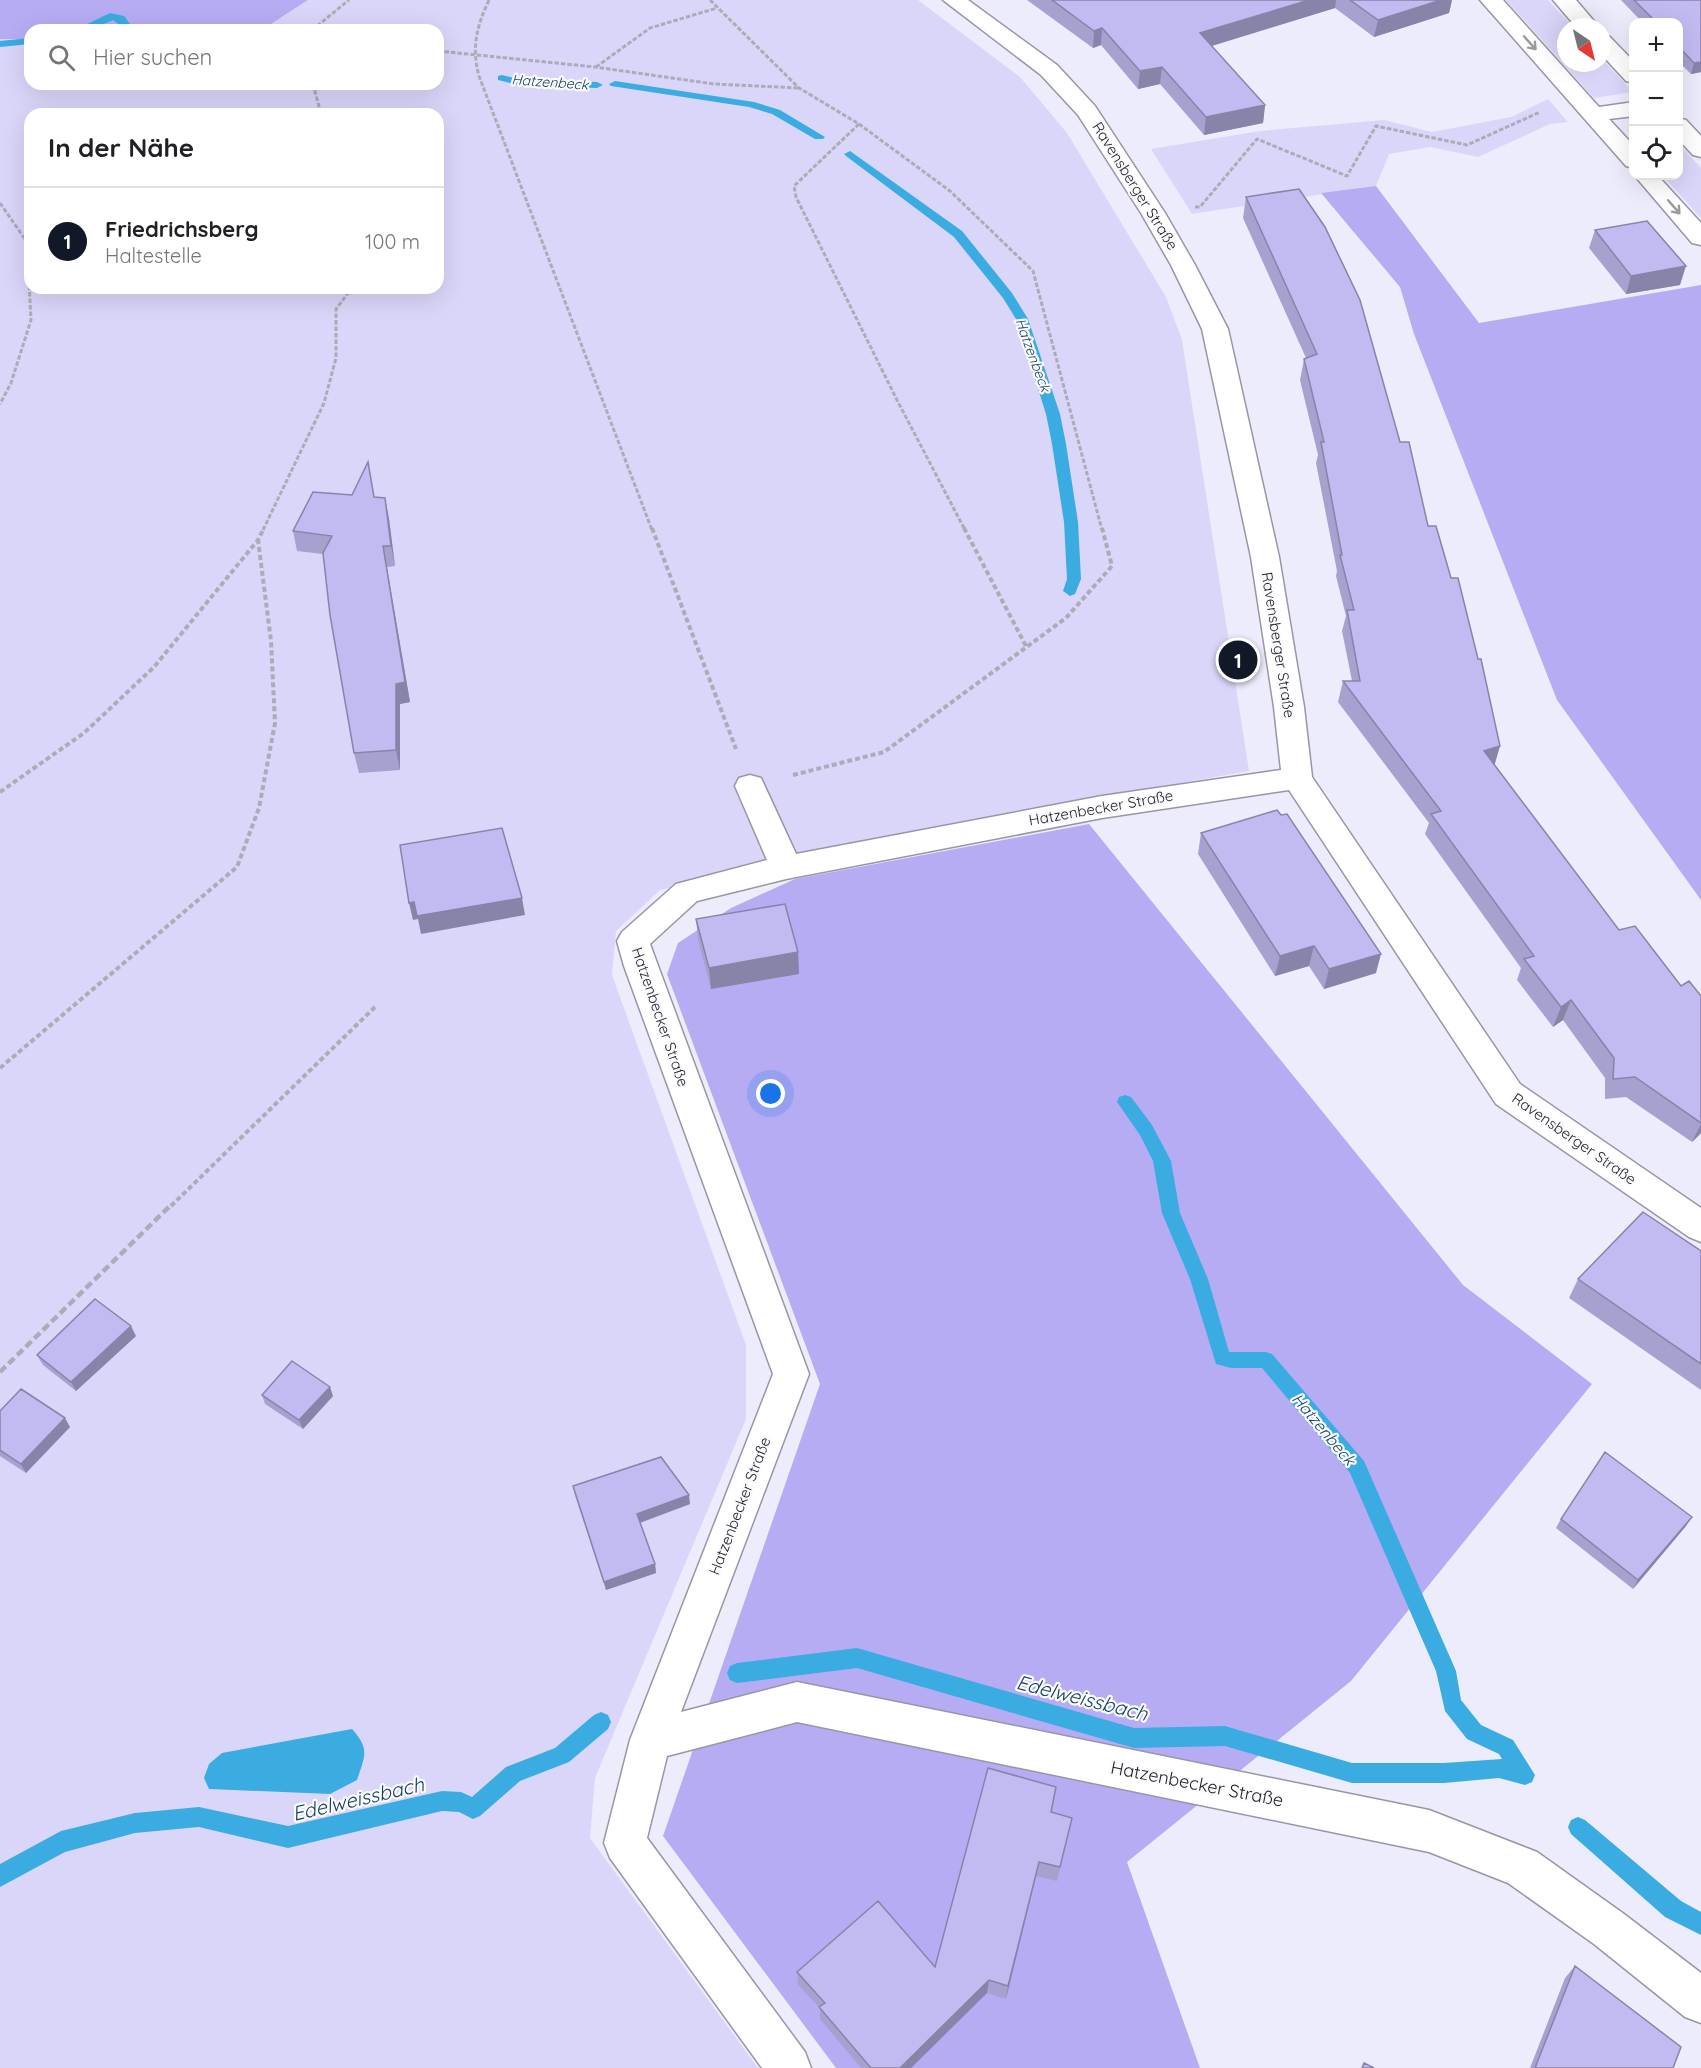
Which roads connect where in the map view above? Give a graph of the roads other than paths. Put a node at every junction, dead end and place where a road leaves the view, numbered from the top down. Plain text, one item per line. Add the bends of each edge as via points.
1 (954, 0) edge
2 (1491, 0) edge
3 (1564, 0) edge
4 (1580, 18) edge
5 (1611, 52) edge
6 (1630, 72) edge
7 (1588, 108) junction
8 (1629, 109) edge
9 (1679, 126) edge
10 (1701, 150) edge
11 (1629, 155) edge
12 (1650, 180) edge
13 (1701, 238) edge
14 (1297, 778) junction
15 (750, 786) road end
16 (786, 867) junction
17 (1701, 1227) edge
18 (650, 1740) junction
19 (1701, 2001) edge
20 (789, 2068) edge

1 - 14 street, Ravensberger Straße via 1049,70 1087,111 1153,213 1215,329 1265,557
2 -> 7 street
3 - 4 street
5 - 6 street
7 - 8 street
7 - 11 street
9 - 10 street
12 -> 13 street
14 - 16 street, Hatzenbecker Straße via 1102,807
14 - 17 street, Ravensberger Straße via 1508,1094
15 - 16 street
16 - 18 street, Hatzenbecker Straße via 687,892 633,941 791,1374
18 - 19 street, Hatzenbecker Straße via 797,1702 1430,1831 1522,1867
18 - 20 street, Hatzenbecker Straße via 624,1843

